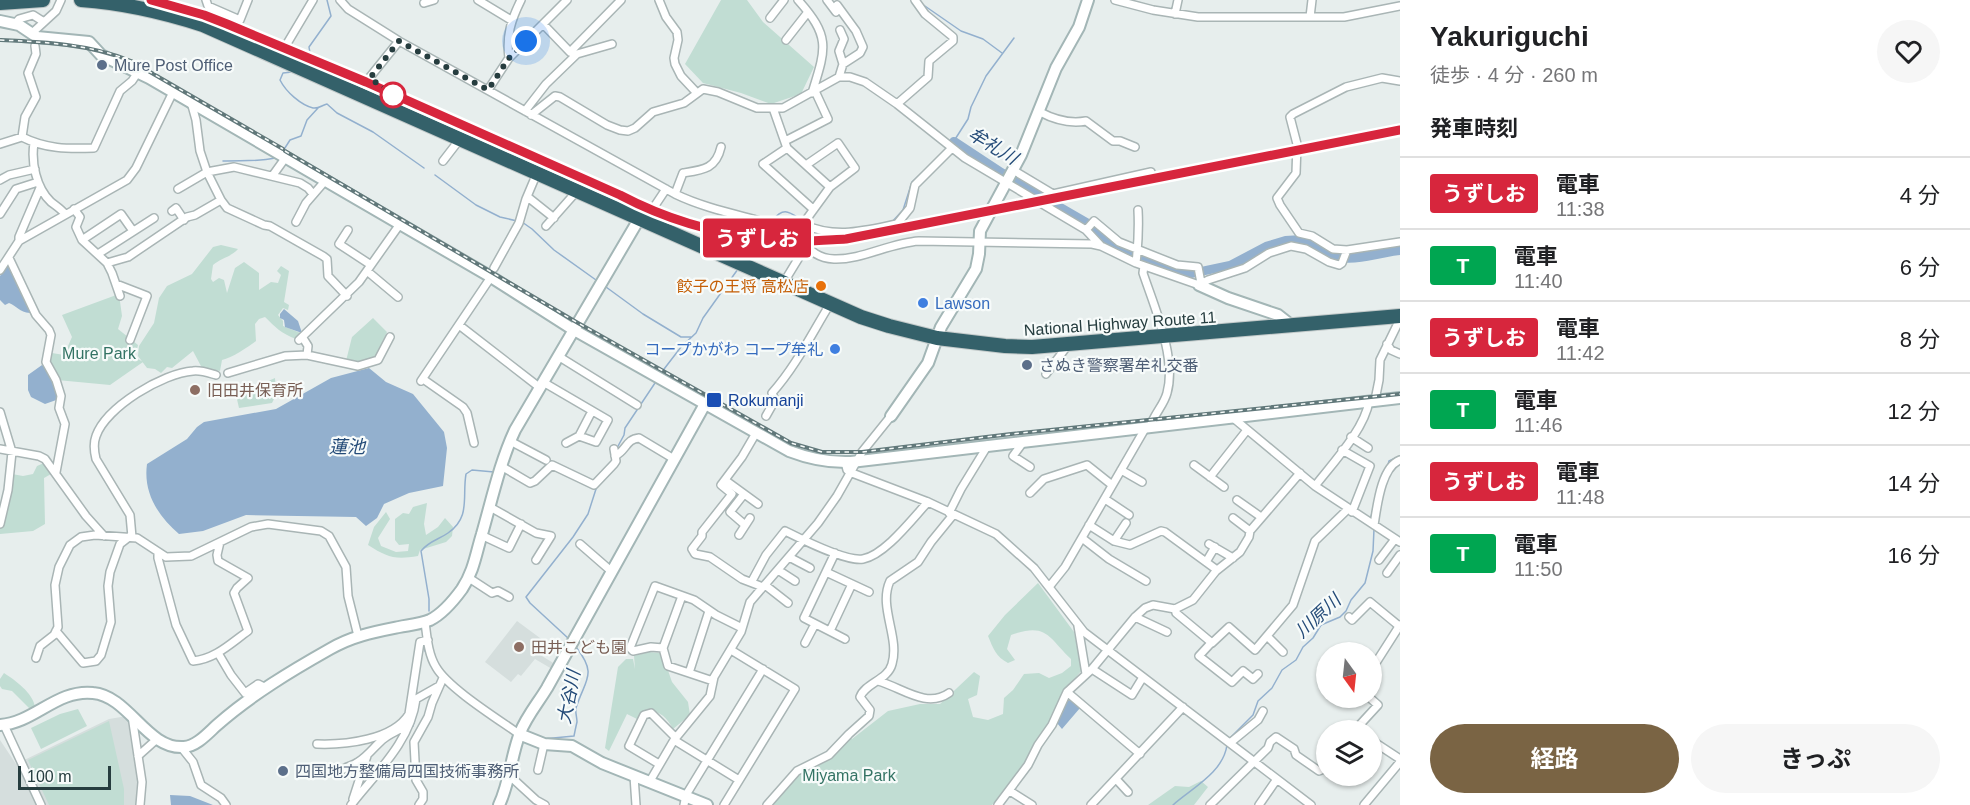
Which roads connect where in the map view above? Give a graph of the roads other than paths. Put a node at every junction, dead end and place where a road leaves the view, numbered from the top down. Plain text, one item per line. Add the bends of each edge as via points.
1 (43, 0) edge
2 (61, 0) edge
3 (81, 0) edge
4 (206, 0) edge
5 (248, 0) edge
6 (313, 0) edge
7 (340, 0) edge
8 (434, 0) edge
9 (478, 0) edge
10 (520, 0) edge
11 (567, 0) edge
12 (621, 0) edge
13 (659, 0) edge
14 (784, 0) edge
15 (798, 0) edge
16 (827, 0) edge
17 (915, 0) edge
18 (1088, 0) edge
19 (1115, 0) edge
20 (1154, 0) edge
21 (1178, 0) edge
22 (1312, 0) edge
23 (0, 3) edge
24 (424, 3) dead end
25 (837, 5) dead end
26 (1400, 6) edge
27 (1153, 10) junction
28 (808, 12) junction
29 (1175, 14) junction
30 (1310, 17) junction
31 (770, 18) dead end
32 (511, 20) junction
33 (0, 21) edge
34 (44, 22) junction
35 (15, 24) junction
36 (543, 24) junction
37 (840, 30) dead end
38 (856, 31) junction
39 (32, 34) junction
40 (786, 40) dead end
41 (399, 41) junction
42 (288, 42) dead end
43 (612, 44) dead end
44 (35, 46) dead end
45 (509, 58) junction
46 (843, 64) junction
47 (138, 72) junction
48 (839, 77) junction
49 (1400, 81) edge
50 (488, 90) junction
51 (173, 92) junction
52 (696, 92) junction
53 (814, 92) junction
54 (360, 94) junction
55 (191, 102) junction
56 (897, 104) junction
57 (773, 108) junction
58 (1040, 112) junction
59 (528, 113) junction
60 (22, 137) junction
61 (460, 139) junction
62 (34, 143) junction
63 (0, 144) edge
64 (786, 145) junction
65 (721, 147) dead end
66 (1135, 147) dead end
67 (952, 148) junction
68 (286, 158) junction
69 (443, 161) dead end
70 (806, 165) junction
71 (35, 169) junction
72 (1013, 171) junction
73 (207, 172) junction
74 (1151, 172) dead end
75 (537, 173) junction
76 (273, 175) junction
77 (0, 180) edge
78 (326, 181) junction
79 (1007, 183) junction
80 (39, 185) junction
81 (830, 187) junction
82 (178, 189) dead end
83 (666, 189) junction
84 (577, 191) junction
85 (313, 194) junction
86 (675, 194) junction
87 (529, 198) dead end
88 (221, 200) junction
89 (654, 207) dead end
90 (74, 209) junction
91 (813, 209) junction
92 (1138, 210) dead end
93 (172, 211) dead end
94 (0, 214) edge
95 (65, 214) junction
96 (154, 218) dead end
97 (554, 218) junction
98 (639, 219) junction
99 (184, 220) junction
100 (296, 222) dead end
101 (803, 222) junction
102 (400, 224) junction
103 (546, 226) dead end
104 (348, 230) dead end
105 (1087, 230) junction
106 (133, 231) junction
107 (795, 235) junction
108 (82, 240) junction
109 (19, 241) junction
110 (1400, 242) edge
111 (978, 243) junction
112 (806, 246) junction
113 (1101, 246) junction
114 (1136, 249) junction
115 (1347, 252) junction
116 (98, 254) junction
117 (9, 258) junction
118 (107, 263) junction
119 (1139, 263) junction
120 (369, 268) junction
121 (0, 270) edge
122 (492, 273) junction
123 (1200, 281) junction
124 (784, 282) junction
125 (116, 284) junction
126 (120, 296) dead end
127 (346, 296) junction
128 (398, 297) dead end
129 (830, 304) junction
130 (1400, 318) edge
131 (459, 325) junction
132 (1292, 326) junction
133 (574, 330) junction
134 (1163, 336) junction
135 (390, 337) dead end
136 (937, 338) junction
137 (130, 340) dead end
138 (1386, 344) junction
139 (1068, 345) junction
140 (1400, 354) edge
141 (307, 355) junction
142 (558, 356) junction
143 (228, 373) dead end
144 (1046, 374) dead end
145 (216, 375) dead end
146 (541, 384) junction
147 (1400, 398) edge
148 (1372, 401) junction
149 (705, 404) junction
150 (637, 405) dead end
151 (592, 411) junction
152 (0, 412) edge
153 (766, 416) dead end
154 (891, 416) joint
155 (1232, 417) junction
156 (1148, 427) junction
157 (1247, 430) junction
158 (756, 433) junction
159 (579, 436) junction
160 (1351, 437) junction
161 (510, 441) junction
162 (1024, 441) junction
163 (474, 443) dead end
164 (566, 443) dead end
165 (988, 445) junction
166 (1368, 448) dead end
167 (0, 450) edge
168 (1342, 450) junction
169 (12, 452) junction
170 (674, 459) junction
171 (546, 460) dead end
172 (1400, 460) edge
173 (857, 461) junction
174 (845, 462) junction
175 (1194, 465) dead end
176 (501, 466) junction
177 (1030, 467) dead end
178 (1121, 470) junction
179 (56, 472) junction
180 (851, 473) junction
181 (1300, 473) junction
182 (1210, 477) junction
183 (725, 480) junction
184 (1142, 483) dead end
185 (1112, 485) junction
186 (1315, 486) junction
187 (1224, 487) dead end
188 (1030, 493) dead end
189 (744, 494) junction
190 (1104, 499) junction
191 (1237, 500) dead end
192 (928, 502) junction
193 (758, 504) dead end
194 (490, 507) junction
195 (1350, 510) junction
196 (951, 514) junction
197 (1129, 514) dead end
198 (1261, 517) junction
199 (1233, 518) dead end
200 (1126, 523) dead end
201 (0, 524) edge
202 (521, 524) junction
203 (1089, 525) junction
204 (1374, 525) junction
205 (1250, 531) junction
206 (481, 535) junction
207 (738, 535) dead end
208 (104, 536) junction
209 (130, 537) junction
210 (1082, 538) junction
211 (1397, 540) edge
212 (804, 541) junction
213 (1114, 541) junction
214 (220, 542) junction
215 (580, 544) dead end
216 (158, 552) junction
217 (835, 553) junction
218 (1400, 555) edge
219 (789, 558) junction
220 (1233, 558) junction
221 (536, 560) dead end
222 (1379, 560) dead end
223 (1206, 562) junction
224 (810, 568) dead end
225 (778, 570) junction
226 (1217, 570) junction
227 (611, 572) junction
228 (826, 572) junction
229 (1387, 573) dead end
230 (469, 578) junction
231 (752, 581) junction
232 (795, 581) dead end
233 (1146, 581) dead end
234 (852, 584) junction
235 (764, 586) junction
236 (1049, 587) junction
237 (869, 592) dead end
238 (682, 596) junction
239 (509, 597) dead end
240 (788, 603) dead end
241 (1175, 609) junction
242 (709, 611) junction
243 (1135, 617) junction
244 (1349, 617) dead end
245 (425, 622) junction
246 (815, 624) junction
247 (1400, 625) edge
248 (1078, 626) junction
249 (742, 628) junction
250 (56, 631) junction
251 (830, 631) junction
252 (1167, 632) dead end
253 (358, 636) junction
254 (1268, 637) junction
255 (845, 639) dead end
256 (428, 640) junction
257 (805, 642) dead end
258 (1211, 643) junction
259 (663, 648) junction
260 (731, 650) junction
261 (1108, 650) junction
262 (1283, 652) dead end
263 (218, 653) junction
264 (1382, 653) edge
265 (36, 658) dead end
266 (763, 669) junction
267 (1089, 672) junction
268 (689, 673) junction
269 (1258, 674) dead end
270 (1143, 677) junction
271 (443, 678) junction
272 (713, 681) junction
273 (878, 681) junction
274 (439, 686) junction
275 (266, 688) junction
276 (1067, 692) junction
277 (949, 693) dead end
278 (414, 699) junction
279 (1183, 707) junction
280 (1375, 708) edge
281 (1263, 711) dead end
282 (132, 716) junction
283 (412, 720) junction
284 (1364, 720) edge
285 (2, 725) edge
286 (523, 736) junction
287 (157, 739) junction
288 (675, 739) junction
289 (542, 743) junction
290 (1230, 743) junction
291 (317, 744) dead end
292 (181, 747) junction
293 (1382, 748) edge
294 (1140, 754) junction
295 (138, 756) junction
296 (367, 756) junction
297 (707, 760) junction
298 (1400, 760) edge
299 (1254, 762) junction
300 (660, 764) junction
301 (1316, 769) edge
302 (342, 770) dead end
303 (538, 770) dead end
304 (510, 776) junction
305 (634, 776) junction
306 (1116, 779) junction
307 (1277, 779) junction
308 (739, 780) junction
309 (650, 781) junction
310 (1010, 791) junction
311 (1128, 792) dead end
312 (685, 800) edge
313 (352, 804) edge
314 (41, 805) edge
315 (140, 805) edge
316 (226, 805) edge
317 (419, 805) edge
318 (499, 805) edge
319 (545, 805) edge
320 (636, 805) edge
321 (707, 805) edge
322 (724, 805) edge
323 (767, 805) edge
324 (998, 805) edge
325 (1032, 805) edge
326 (1091, 805) edge
327 (1209, 805) edge
328 (1259, 805) edge
329 (1311, 805) edge
330 (1364, 805) edge

1 - 23 highway
2 - 34 street
3 - 54 highway, National Highway Route 11 via 130,5 194,22
4 - 5 street via 208,6 240,20
6 - 42 street
7 - 41 street
8 - 24 street
9 - 32 street
10 - 32 street
11 - 36 street
12 - 36 street via 570,52
13 - 52 street via 677,32 675,64
14 - 31 street
15 - 28 street
16 - 38 street
17 - 56 street via 953,41 929,61 928,77
18 - 58 street
19 - 27 street
20 - 27 street
21 - 29 street
22 - 30 street
25 - 38 street
26 - 30 street via 1344,17
27 - 29 street
28 - 40 street
28 - 53 street via 822,34 824,47
29 - 30 street
32 - 45 street
33 - 35 street
34 - 35 street via 33,15
34 - 39 street
35 - 39 street
36 - 45 street
37 - 46 street via 844,39 839,51
38 - 46 street via 863,47
39 - 47 street via 88,42 101,55
41 - 50 street
41 - 54 street
43 - 59 street via 577,54 546,84
44 - 60 street via 28,73 36,97 25,117
45 - 50 street
46 - 48 street
47 - 51 street
47 - 62 street via 120,91 94,148 55,148
48 - 53 street
48 - 56 street via 865,82
49 - 115 street via 1382,78 1346,87 1290,117 1297,144 1296,173 1277,198 1299,233
50 - 59 street
51 - 55 street
51 - 90 street via 127,180
52 - 57 street via 718,92 757,108
52 - 59 street via 684,103 653,112 628,131 607,125 555,96
53 - 57 street via 783,108
53 - 64 street via 828,119
54 - 61 highway, National Highway Route 11
55 - 68 street
55 - 73 street
56 - 67 street
57 - 64 street
58 - 66 street via 1053,120 1086,121 1113,141
58 - 72 street
59 - 83 street
60 - 62 street
60 - 63 street
61 - 69 street
61 - 75 highway, National Highway Route 11
62 - 71 street
64 - 70 street
64 - 91 street via 763,164
65 - 86 street via 709,167 683,173
67 - 79 street
67 - 101 street via 915,185 910,208 897,224 850,234 821,231
68 - 76 street
68 - 78 street
70 - 81 street
70 - 81 street via 838,143 855,168
71 - 77 street
71 - 80 street
72 - 74 street via 1053,194
72 - 79 street
73 - 76 street via 234,167
73 - 82 street
73 - 88 street
75 - 84 highway, National Highway Route 11
75 - 122 street via 520,221
76 - 85 street via 300,183
78 - 85 street
78 - 102 street
79 - 105 street
79 - 111 street via 980,231
80 - 94 street via 16,189
80 - 95 street
80 - 109 street
81 - 91 street
83 - 86 street
83 - 89 street
84 - 97 street
84 - 98 highway, National Highway Route 11
85 - 100 street
86 - 107 street
87 - 97 street
88 - 99 street
88 - 127 street via 227,208 270,226 323,256 328,276
90 - 95 street
90 - 108 street via 80,217 76,227
91 - 101 street
92 - 114 street
93 - 99 street via 176,208
95 - 109 street
96 - 106 street
97 - 103 street
98 - 124 highway, National Highway Route 11
98 - 133 street
99 - 118 street via 128,257
101 - 107 street
102 - 120 street
102 - 122 street
104 - 120 street via 339,244
105 - 113 street
105 - 114 street via 1094,221 1111,237
106 - 108 street via 121,214
106 - 116 street
107 - 112 street
108 - 116 street
109 - 117 street
110 - 115 street
111 - 112 street via 906,242 833,259
111 - 113 street
111 - 136 street via 975,269
112 - 124 street
113 - 119 street
114 - 119 street
114 - 123 street via 1177,265 1198,267
115 - 123 street via 1339,265 1291,246 1269,253 1245,268
116 - 118 street
117 - 121 street
117 - 179 street via 36,315 51,335 46,362 56,380 61,396 59,408 66,424
118 - 125 street
119 - 123 street
119 - 134 street
120 - 127 street
120 - 128 street
122 - 131 street
122 - 133 street
123 - 132 street via 1228,298 1278,315
124 - 129 highway, National Highway Route 11
125 - 126 street
125 - 137 street via 147,296
127 - 141 street via 301,339 308,346
129 - 136 highway, National Highway Route 11 via 889,326
129 - 153 street via 803,353 772,393 775,400
130 - 132 highway, National Highway Route 11
130 - 138 street
131 - 146 street
131 - 163 street via 422,380 463,407
132 - 134 highway, National Highway Route 11
133 - 142 street
133 - 149 street
134 - 139 highway, National Highway Route 11
134 - 156 street via 1168,386
135 - 141 street via 378,360 358,366
136 - 139 highway, National Highway Route 11 via 1005,346
136 - 154 street via 924,369
138 - 140 street
138 - 148 street
139 - 144 street
141 - 143 street via 268,360
142 - 146 street
142 - 150 street
145 - 209 street via 193,371 151,383 108,418 96,435 96,459 130,515
146 - 151 street
146 - 161 street
147 - 148 street
148 - 155 street
148 - 160 street
149 - 158 street
149 - 170 street
151 - 159 street
151 - 159 street via 608,420 596,442
152 - 169 street
154 - 173 street
155 - 156 street
155 - 157 street
156 - 162 street
156 - 178 street
157 - 181 street
157 - 182 street
158 - 174 street via 809,459
158 - 183 street
159 - 164 street
160 - 166 street
160 - 168 street
161 - 171 street
161 - 176 street
162 - 165 street
162 - 177 street via 1013,456
165 - 173 street
165 - 196 street via 961,489
167 - 169 street
168 - 186 street
168 - 195 street via 1370,466
169 - 179 street via 39,456
169 - 201 street
170 - 176 street via 639,438 629,441 619,454 614,452 614,464 594,485 552,465 530,483
170 - 227 street
172 - 204 street via 1391,465 1380,490
173 - 174 street
173 - 180 street
174 - 180 street
175 - 182 street
176 - 194 street
178 - 184 street
178 - 185 street
179 - 208 street
180 - 192 street
180 - 212 street
181 - 186 street
181 - 198 street
182 - 187 street
183 - 189 street
183 - 231 street via 721,485 732,494 693,549 695,554 710,557 742,579
185 - 188 street via 1087,465 1044,479
185 - 190 street
186 - 195 street
189 - 193 street
189 - 207 street via 730,512 748,521
190 - 197 street
190 - 203 street
191 - 198 street
192 - 196 street
192 - 217 street via 878,553 862,559
194 - 202 street
194 - 206 street
195 - 204 street
195 - 254 street via 1315,541 1293,605
196 - 236 street via 996,534
196 - 273 street via 918,562 888,585 887,604 895,647 892,666
198 - 205 street
199 - 205 street
200 - 213 street
202 - 206 street via 509,548
202 - 221 street via 551,536
203 - 210 street
203 - 213 street
204 - 211 street
205 - 220 street
206 - 230 street
208 - 209 street
208 - 250 street via 81,537 70,545 55,585
209 - 216 street
209 - 250 street via 120,544 110,572 111,622 101,655 96,661 83,663
210 - 233 street
210 - 236 street
211 - 222 street
212 - 217 street
212 - 219 street
212 - 231 street via 785,531
213 - 223 street via 1130,545 1161,531
214 - 216 street via 181,558
214 - 253 street via 251,527 268,524 321,531 329,537 346,567
214 - 263 street via 218,561 248,578 234,593 248,631
215 - 227 street
216 - 263 street via 176,626 189,654 193,660
217 - 228 street
218 - 229 street
219 - 224 street
219 - 225 street
220 - 223 street via 1212,545
220 - 226 street
223 - 226 street
225 - 232 street
225 - 235 street
226 - 241 street via 1193,600
227 - 286 street
228 - 234 street
228 - 246 street via 804,618
230 - 239 street via 492,593 498,591
230 - 245 street via 447,607
231 - 235 street
234 - 237 street
234 - 251 street
235 - 240 street
235 - 249 street via 750,602
236 - 248 street
238 - 242 street
238 - 259 street
238 - 259 street via 655,586 630,648
241 - 243 street via 1153,605
241 - 258 street
242 - 249 street
242 - 268 street
243 - 252 street
243 - 261 street
244 - 247 street via 1352,620 1370,602
245 - 253 street
245 - 256 street
246 - 251 street
246 - 257 street
247 - 264 street
248 - 261 street
248 - 267 street
249 - 260 street
250 - 265 street via 40,646
251 - 255 street
253 - 275 street
254 - 258 street via 1255,650 1229,627
254 - 262 street
256 - 271 street
256 - 278 street via 420,642
258 - 269 street via 1199,656 1232,682 1243,671 1252,679
259 - 268 street via 668,666
260 - 266 street
260 - 272 street
261 - 267 street
261 - 270 street
263 - 275 street via 245,693 258,684
266 - 297 street
266 - 308 street via 795,689
267 - 270 street via 1132,695
267 - 276 street
268 - 272 street
270 - 279 street
271 - 274 street
271 - 286 street
272 - 288 street via 710,696
273 - 277 street via 924,699
273 - 323 street via 860,697 870,710 869,716 829,755 797,771
274 - 278 street
274 - 317 street via 414,742 416,780 423,792
275 - 292 street via 201,740
276 - 294 street
276 - 310 street via 1052,725
278 - 283 street
278 - 291 street via 404,722 392,730 358,742
279 - 290 street
279 - 294 street
280 - 284 street
281 - 290 street
282 - 285 street via 103,695 78,693
282 - 287 street
282 - 295 street
283 - 296 street via 384,738
283 - 313 street via 400,744
285 - 314 street
286 - 289 street
286 - 304 street
287 - 292 street
287 - 295 street
288 - 297 street
288 - 300 street
288 - 300 street via 651,713 644,715 629,746
289 - 303 street
289 - 305 street via 572,746
290 - 299 street
292 - 316 street via 193,762 201,785
293 - 298 street
294 - 306 street
295 - 315 street
296 - 302 street
296 - 313 street
297 - 308 street
297 - 312 street
298 - 330 street
299 - 301 street via 1276,737
299 - 307 street
299 - 327 street
300 - 309 street
304 - 318 street
304 - 319 street
305 - 309 street
305 - 320 street
306 - 311 street
306 - 326 street
307 - 328 street
307 - 329 street
308 - 322 street
309 - 312 street
310 - 324 street
310 - 325 street
312 - 321 street

